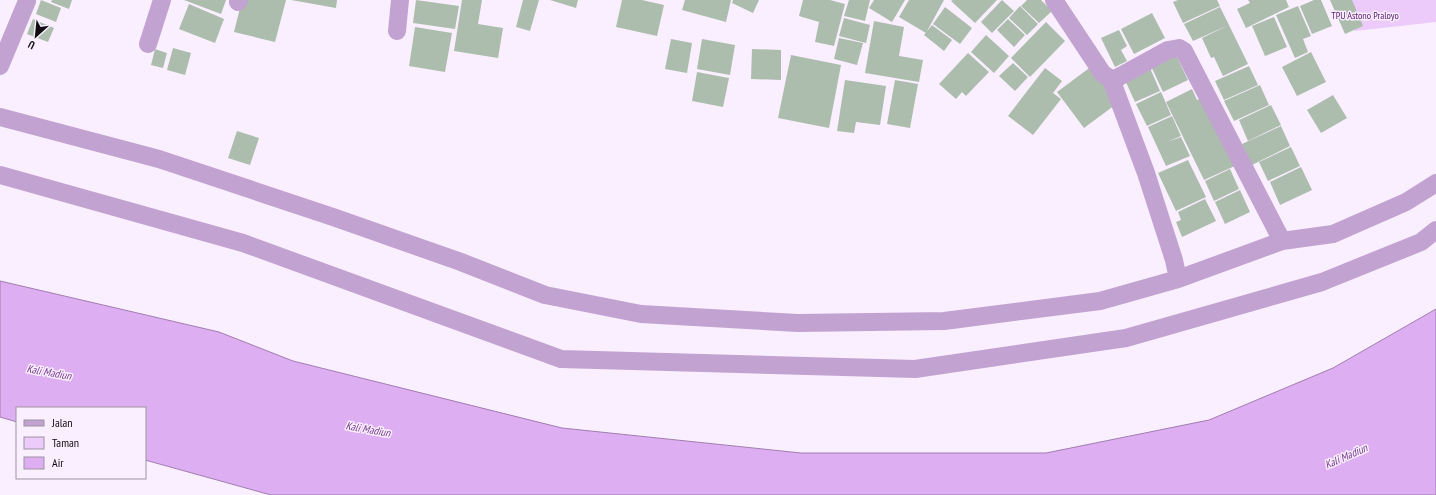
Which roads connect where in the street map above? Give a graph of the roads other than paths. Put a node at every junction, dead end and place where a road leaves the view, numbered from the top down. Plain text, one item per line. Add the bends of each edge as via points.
1 (162, 0) edge
2 (400, 0) edge
3 (1054, 0) edge
4 (27, 1) edge
5 (396, 31) dead end
6 (148, 44) dead end
7 (0, 66) edge
8 (1111, 79) junction
9 (0, 117) edge
10 (0, 175) edge
11 (1436, 183) edge
12 (1436, 230) edge
13 (1282, 241) junction
14 (1178, 279) junction

1 - 6 street
2 - 5 street
3 - 8 street via 1103,74
4 - 7 street
8 - 13 street via 1168,50 1178,48 1184,51
8 - 14 street via 1146,173
9 - 14 street via 159,159 461,262 545,295 641,314 798,323 944,320 1100,301
10 - 12 street via 243,243 561,359 915,369 1126,338 1322,282 1421,242
11 - 13 street via 1406,202 1333,234
13 - 14 street

